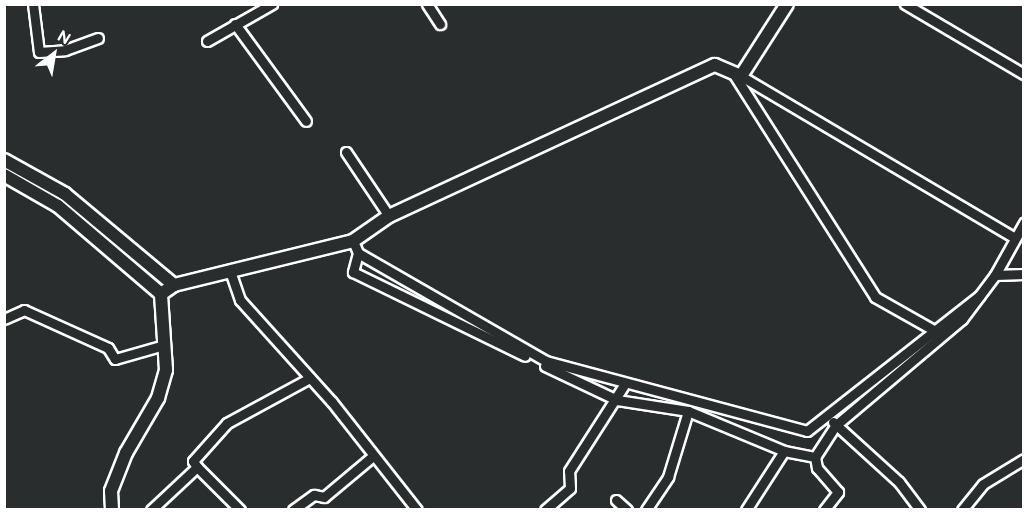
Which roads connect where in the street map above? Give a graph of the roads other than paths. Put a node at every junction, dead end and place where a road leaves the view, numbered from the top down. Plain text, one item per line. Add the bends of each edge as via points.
1 (33, 4) edge
2 (272, 4) edge
3 (427, 4) edge
4 (787, 4) edge
5 (905, 4) edge
6 (235, 24) junction
7 (440, 24) dead end
8 (98, 38) dead end
9 (207, 41) dead end
10 (1023, 74) edge
11 (738, 76) junction
12 (306, 121) dead end
13 (346, 152) dead end
14 (4, 160) edge
15 (4, 175) edge
16 (388, 216) junction
17 (1023, 223) edge
18 (1015, 238) junction
19 (353, 241) junction
20 (358, 253) junction
21 (230, 271) junction
22 (1023, 274) edge
23 (994, 275) junction
24 (174, 285) junction
25 (161, 294) junction
26 (979, 296) junction
27 (4, 319) edge
28 (962, 319) junction
29 (957, 330) dead end
30 (938, 332) junction
31 (164, 345) junction
32 (310, 378) junction
33 (624, 385) junction
34 (617, 400) junction
35 (688, 411) junction
36 (828, 417) junction
37 (836, 425) junction
38 (784, 451) junction
39 (373, 456) junction
40 (815, 457) junction
41 (1023, 459) edge
42 (197, 467) junction
43 (616, 500) dead end
44 (112, 510) edge
45 (151, 510) edge
46 (240, 510) edge
47 (293, 510) edge
48 (417, 510) edge
49 (545, 510) edge
50 (627, 510) edge
51 (646, 510) edge
52 (746, 510) edge
53 (824, 510) edge
54 (920, 510) edge
55 (962, 510) edge

1 - 8 street via 39,52 65,50
2 - 6 street
3 - 7 street
4 - 11 street
5 - 10 street
6 - 9 street
6 - 12 street
11 - 16 street via 715,65
11 - 18 street
11 - 30 street via 875,297
13 - 16 street
14 - 24 street via 65,194
15 - 25 street via 58,206
16 - 19 street
17 - 18 street
18 - 23 street
19 - 20 street
19 - 21 street
20 - 33 street via 546,361
20 - 34 street via 353,272
21 - 24 street
21 - 32 street via 240,300
22 - 23 street
23 - 26 street
24 - 25 street
25 - 31 street
26 - 28 street
26 - 30 street
27 - 31 street via 24,310 108,348 115,360
28 - 29 street
28 - 30 street
30 - 36 street
30 - 37 street
31 - 44 street via 166,370 158,398 126,453 111,491
32 - 39 street
32 - 42 street via 227,423 193,461
33 - 34 street
33 - 36 street via 807,431
34 - 35 street
34 - 49 street via 569,471 570,488
35 - 38 street
35 - 51 street via 668,477
36 - 37 street
37 - 40 street
37 - 54 street via 899,482
38 - 40 street
38 - 52 street
39 - 47 street via 324,496 314,495
39 - 48 street
40 - 53 street via 817,468 838,492
41 - 55 street via 983,484
42 - 45 street
42 - 46 street
43 - 50 street

